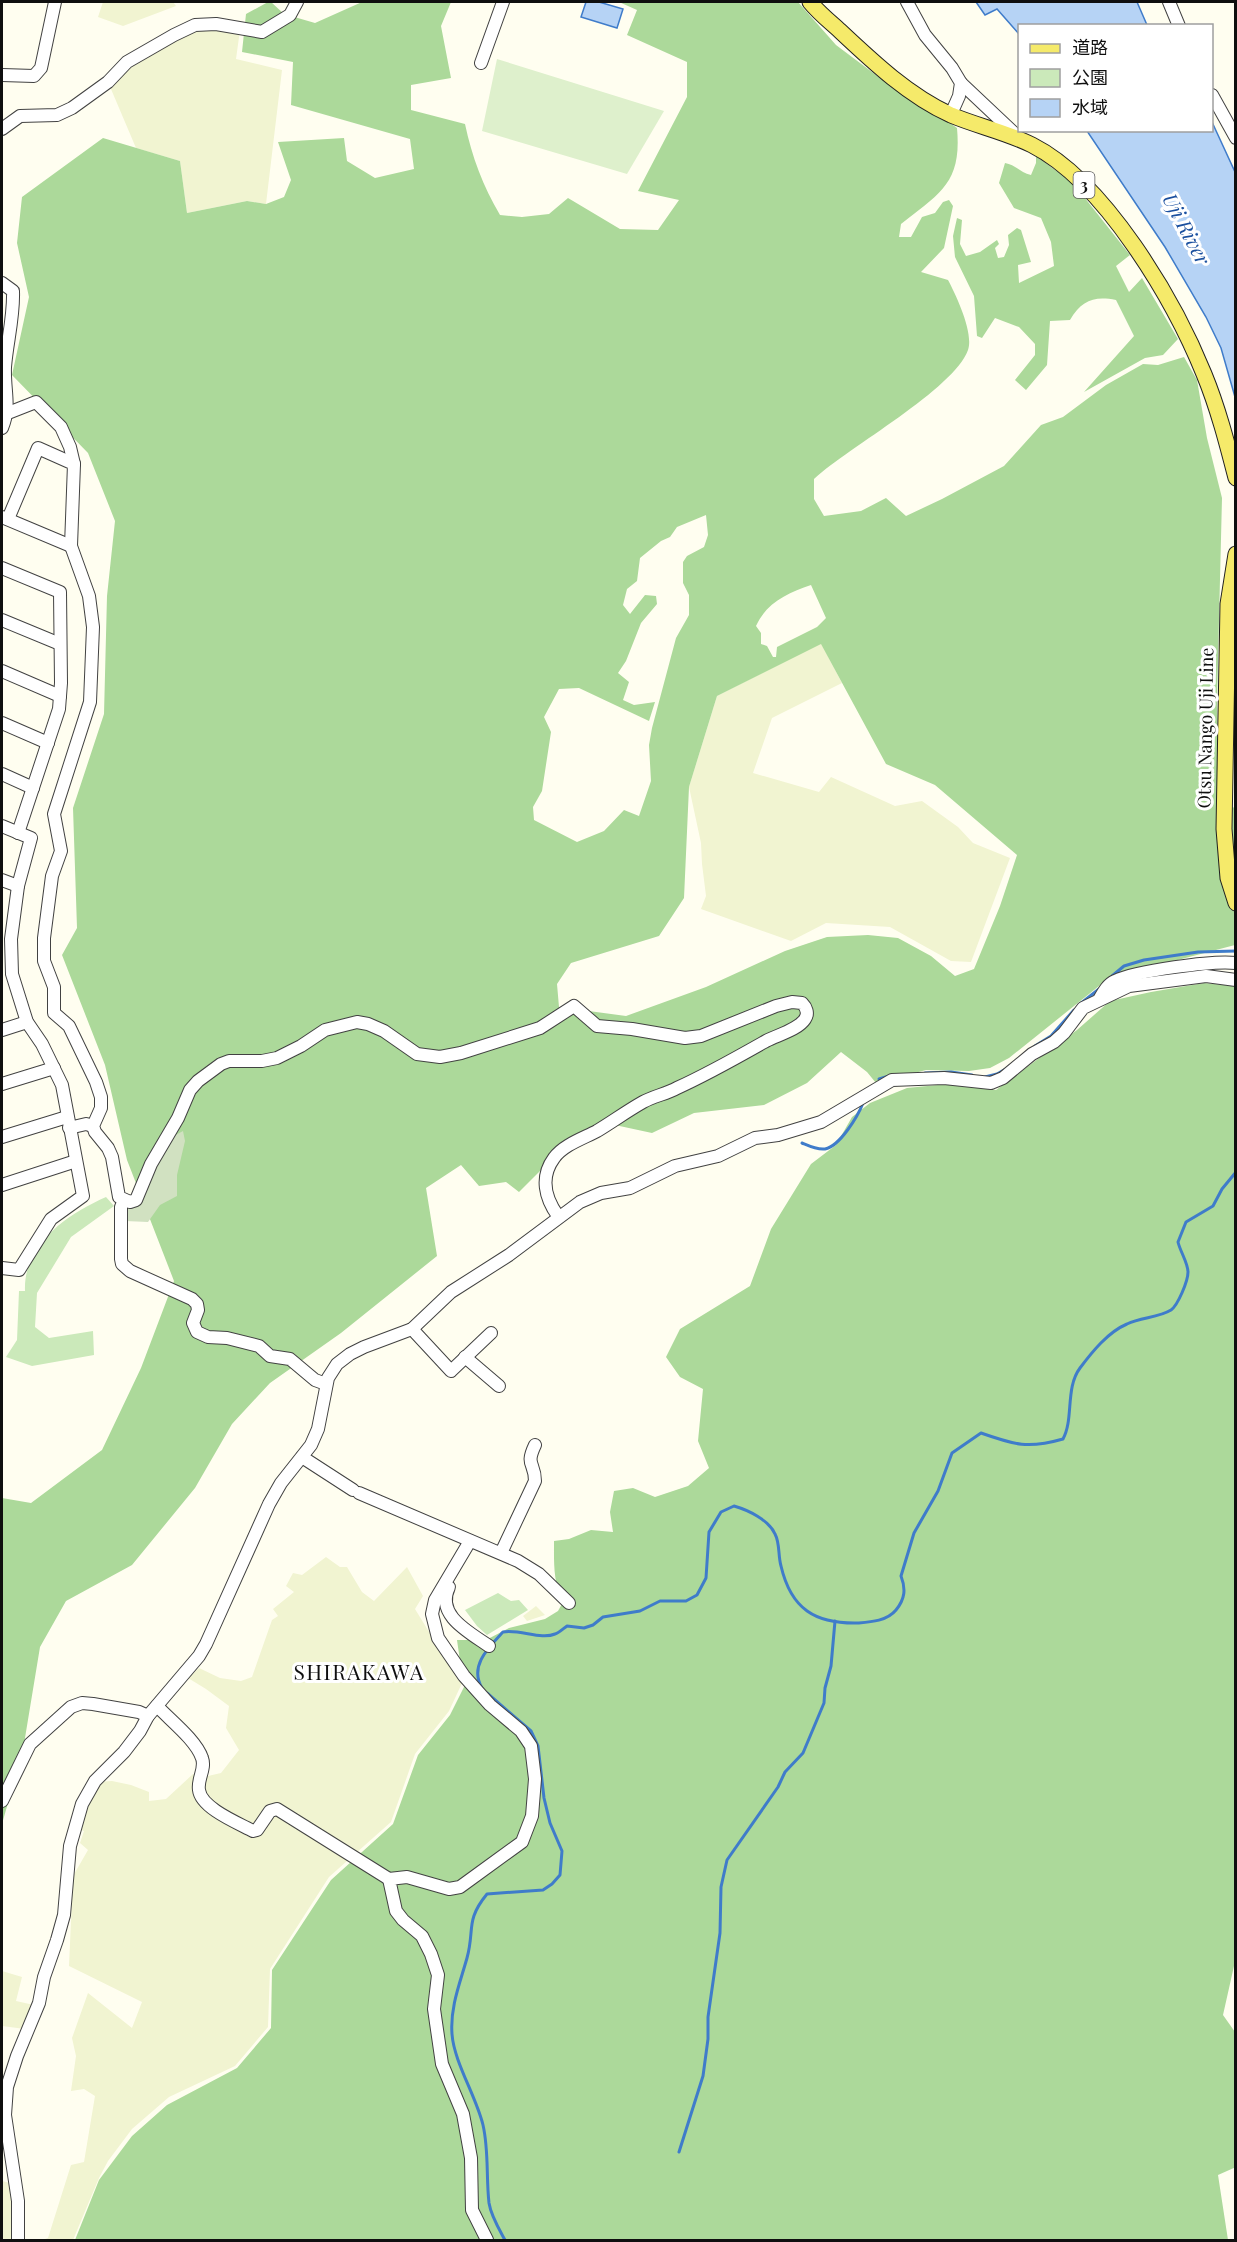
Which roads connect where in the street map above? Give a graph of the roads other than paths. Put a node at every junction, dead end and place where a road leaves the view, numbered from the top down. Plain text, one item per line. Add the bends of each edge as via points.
1 (55, 2) edge
2 (297, 2) edge
3 (503, 2) edge
4 (810, 2) edge
5 (907, 2) edge
6 (1169, 2) edge
7 (1176, 21) edge
8 (481, 63) dead end
9 (2, 75) edge
10 (961, 83) junction
11 (1213, 97) edge
12 (951, 114) junction
13 (2, 129) edge
14 (1236, 138) edge
15 (1017, 139) junction
16 (2, 283) edge
17 (4, 366) edge
18 (5, 413) edge
19 (2, 428) edge
20 (74, 464) junction
21 (1236, 478) edge
22 (5, 518) edge
23 (71, 546) junction
24 (1236, 554) edge
25 (2, 568) edge
26 (2, 620) edge
27 (60, 644) junction
28 (2, 671) edge
29 (60, 696) junction
30 (2, 723) edge
31 (48, 743) junction
32 (1231, 752) edge
33 (2, 774) edge
34 (33, 788) junction
35 (2, 826) edge
36 (18, 833) junction
37 (2, 880) edge
38 (18, 886) junction
39 (1236, 903) edge
40 (6, 937) edge
41 (1236, 963) edge
42 (7, 976) edge
43 (1236, 980) edge
44 (1099, 999) junction
45 (27, 1022) junction
46 (2, 1030) edge
47 (54, 1068) junction
48 (2, 1084) edge
49 (68, 1122) junction
50 (93, 1126) junction
51 (2, 1137) edge
52 (76, 1161) junction
53 (2, 1185) edge
54 (124, 1200) junction
55 (558, 1216) junction
56 (2, 1268) edge
57 (412, 1329) junction
58 (491, 1333) dead end
59 (465, 1357) junction
60 (326, 1384) junction
61 (499, 1386) dead end
62 (535, 1445) dead end
63 (302, 1457) junction
64 (470, 1541) junction
65 (463, 1552) junction
66 (501, 1553) junction
67 (569, 1603) dead end
68 (489, 1646) dead end
69 (157, 1706) junction
70 (148, 1716) junction
71 (2, 1801) edge
72 (390, 1879) junction
73 (6, 2094) junction
74 (2, 2109) edge
75 (18, 2241) edge
76 (487, 2241) edge

1 - 9 street via 41,68 34,76
2 - 13 street via 290,15 262,32 216,24 195,25 127,62 108,82 72,108 57,115 20,116
3 - 8 street
4 - 12 main road, 3 via 918,97
5 - 10 street via 925,35
6 - 7 street
10 - 12 street
10 - 15 street
11 - 14 street
12 - 15 main road, 3
15 - 21 main road, 3 via 1059,161 1083,183 1120,227 1155,279 1187,335 1204,375
16 - 17 street via 14,291
17 - 18 street
18 - 19 street
18 - 20 street via 36,402 61,427
20 - 22 street via 38,448
20 - 23 street
22 - 23 street
23 - 50 street via 89,596 93,627 90,702 54,814 61,850 52,876 44,961 54,987 54,1013 69,1026 101,1097
24 - 32 main road, Otsu Nango Uji Line via 1228,604
25 - 27 street via 60,592
26 - 27 street
27 - 29 street
28 - 29 street
29 - 31 street
30 - 31 street
31 - 34 street
32 - 39 main road, Otsu Nango Uji Line via 1225,839 1228,878
33 - 34 street
34 - 36 street
35 - 36 street
36 - 38 street via 31,838
37 - 38 street
38 - 40 street
40 - 42 street
41 - 44 street via 1215,962 1138,974 1114,981
42 - 45 street
43 - 44 street via 1206,976 1129,986
44 - 55 street via 1083,1008 1054,1042 991,1083 944,1078 892,1080 820,1122 755,1138 718,1156 675,1166 630,1188 601,1193
45 - 46 street
45 - 47 street
47 - 48 street
47 - 49 street via 62,1085
49 - 50 street
49 - 51 street
49 - 52 street
50 - 54 street via 108,1148 119,1197
52 - 53 street
52 - 56 street via 83,1196 51,1219 18,1270
54 - 55 street via 136,1200 151,1164 198,1081 229,1061 277,1058 334,1026 369,1024 417,1054 440,1057 540,1028 574,1006 597,1026 685,1038 701,1036 776,1006 792,1002 806,1007 805,1020 796,1026 724,1066 644,1101 561,1151 554,1158 544,1186 549,1204
54 - 60 street via 122,1264 192,1299 198,1310 193,1323 197,1332 259,1346 270,1356 290,1359
55 - 57 street via 509,1255 451,1292
57 - 59 street via 451,1371
57 - 60 street via 350,1354 337,1364
58 - 59 street
59 - 61 street
60 - 63 street via 318,1429
62 - 66 street via 530,1464 536,1481
63 - 64 street via 356,1492
63 - 69 street via 269,1504 206,1644
64 - 65 street
64 - 66 street
65 - 68 street via 444,1603 460,1627
65 - 72 street via 435,1599 432,1614 438,1638 464,1676 490,1706 521,1731 531,1746 535,1779 531,1816 522,1842 460,1887 449,1889 407,1877
66 - 67 street via 539,1574
69 - 70 street
69 - 72 street via 195,1745 203,1766 198,1788 212,1808 253,1831 270,1811 277,1809
70 - 71 street via 93,1704 71,1707 30,1744
70 - 73 street via 124,1752 95,1781 82,1804 70,1846 64,1915 39,2003
72 - 76 street via 396,1911 422,1936 438,1975 434,2009 442,2064 463,2114 471,2158 472,2210
73 - 74 street
73 - 75 street via 5,2115 18,2201

